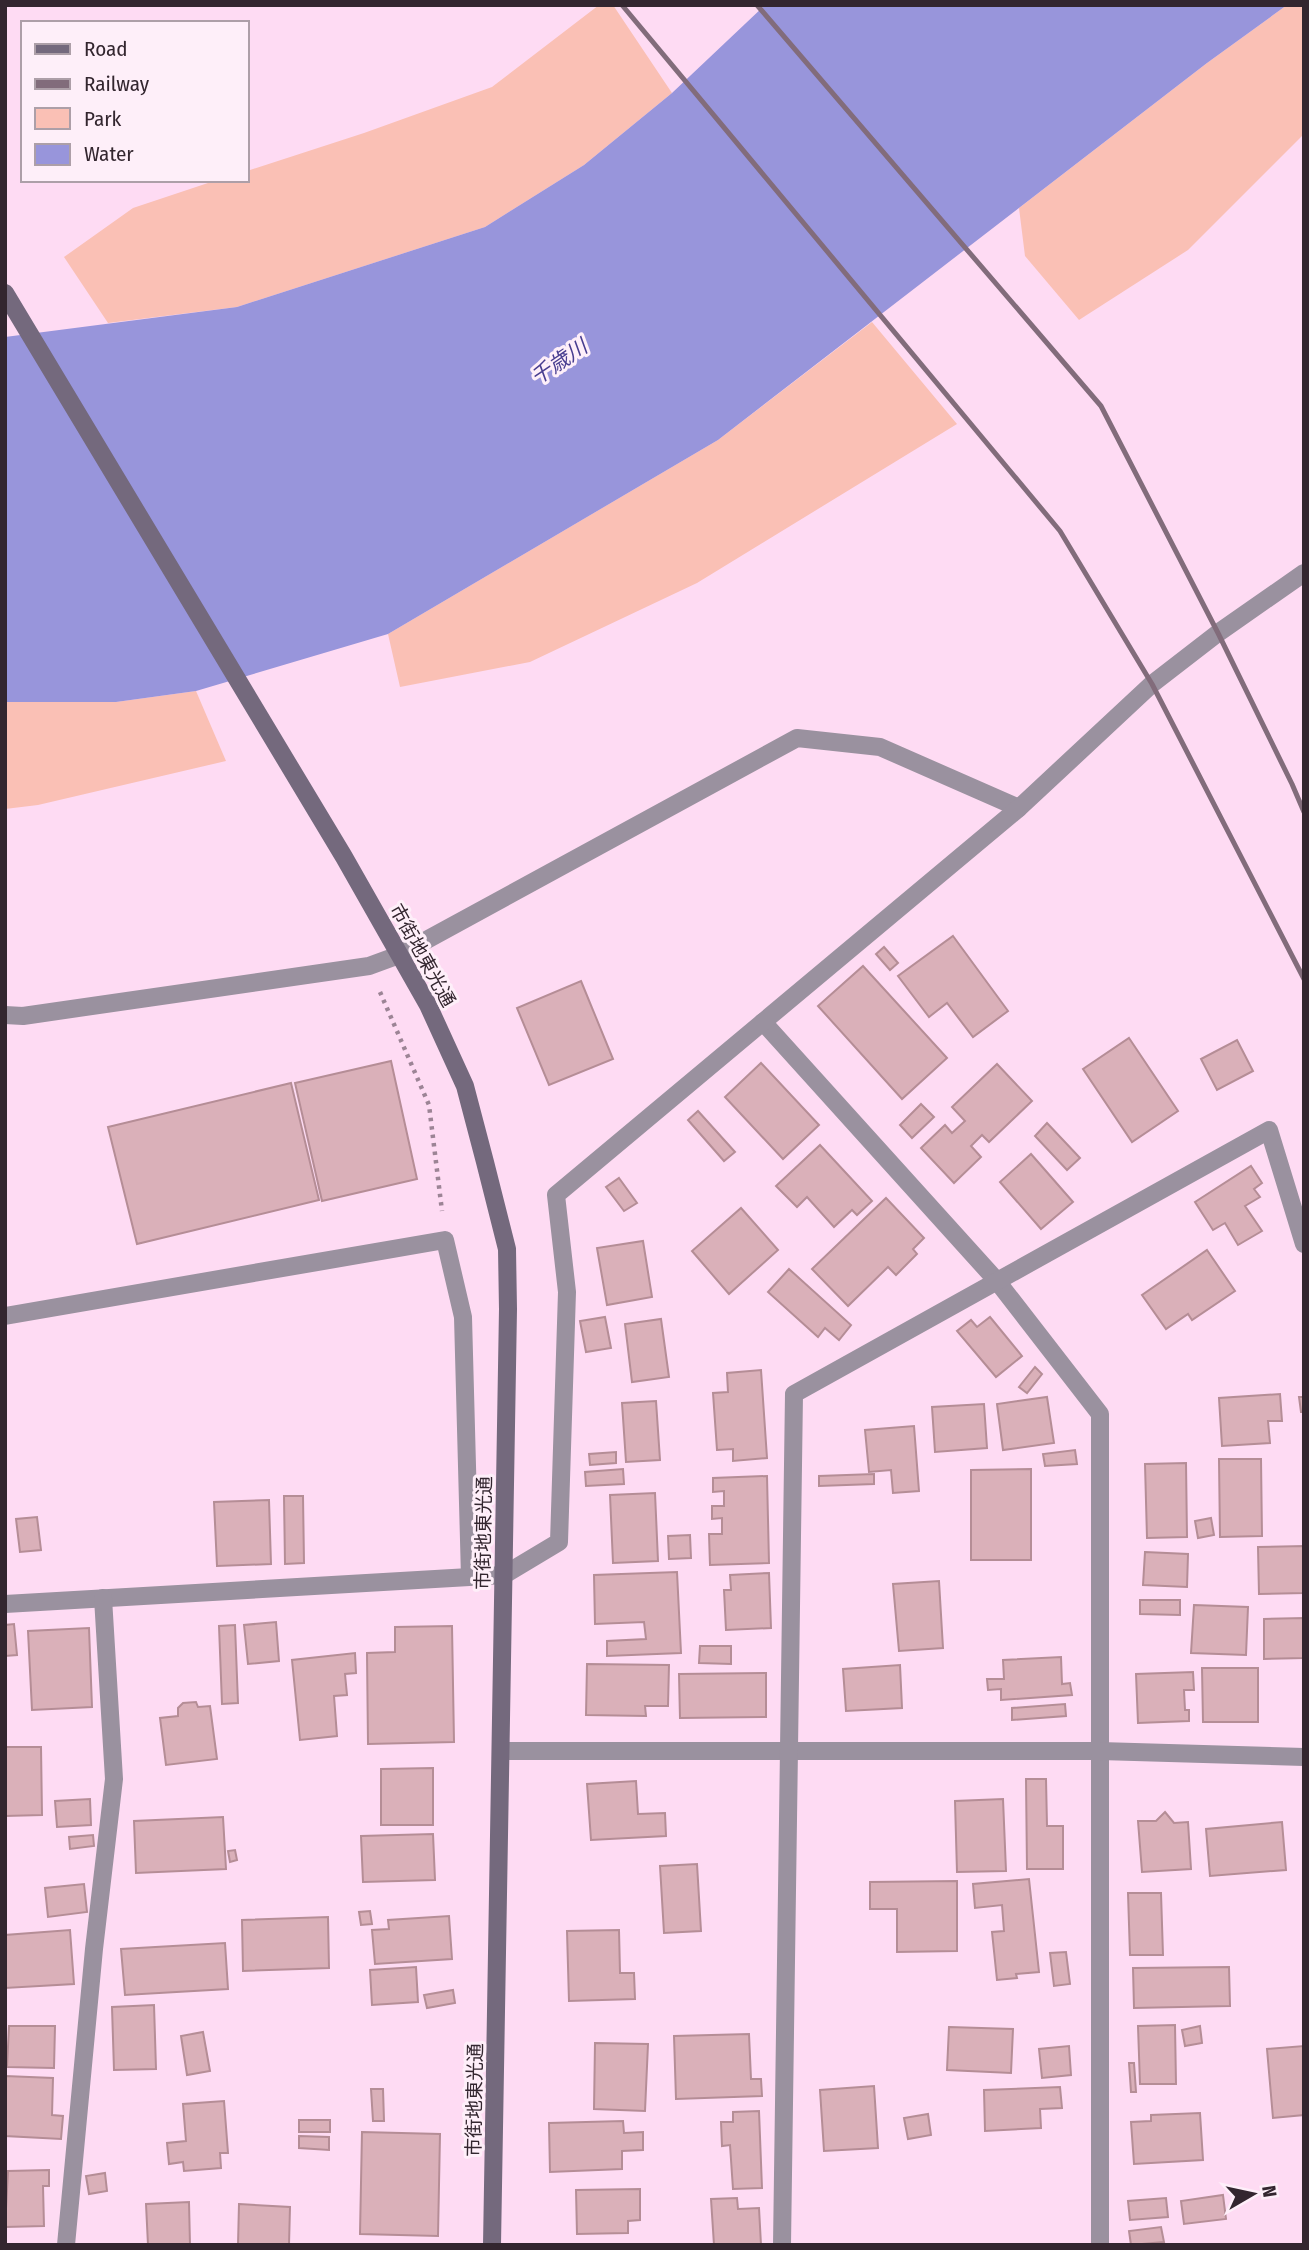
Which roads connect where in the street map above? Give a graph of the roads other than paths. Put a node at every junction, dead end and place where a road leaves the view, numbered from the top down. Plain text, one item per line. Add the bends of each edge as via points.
1 (5, 293) edge
2 (1304, 573) edge
3 (1019, 808) junction
4 (399, 954) junction
5 (5, 1015) edge
6 (762, 1022) junction
7 (1304, 1244) edge
8 (997, 1281) junction
9 (5, 1316) edge
10 (504, 1575) junction
11 (470, 1577) junction
12 (103, 1598) junction
13 (5, 1604) edge
14 (500, 1751) junction
15 (1100, 1751) junction
16 (789, 1752) junction
17 (1304, 1757) edge
18 (66, 2245) edge
19 (492, 2245) edge
20 (782, 2245) edge
21 (1100, 2245) edge

1 - 4 street, 市街地東光通
2 - 3 street via 1152,684
3 - 4 street via 880,747 797,738
3 - 6 street
4 - 5 street via 369,966
4 - 10 street, 市街地東光通 via 465,1086 507,1249
6 - 8 street
6 - 10 street via 556,1195 567,1292 559,1542
7 - 8 street via 1269,1130
8 - 15 street via 1100,1414
8 - 16 street via 794,1394
9 - 11 street via 445,1240 463,1317
10 - 11 street
10 - 14 street, 市街地東光通
11 - 12 street
12 - 13 street
12 - 18 street via 114,1779
14 - 16 street
14 - 19 street, 市街地東光通
15 - 16 street
15 - 17 street
15 - 21 street
16 - 20 street

